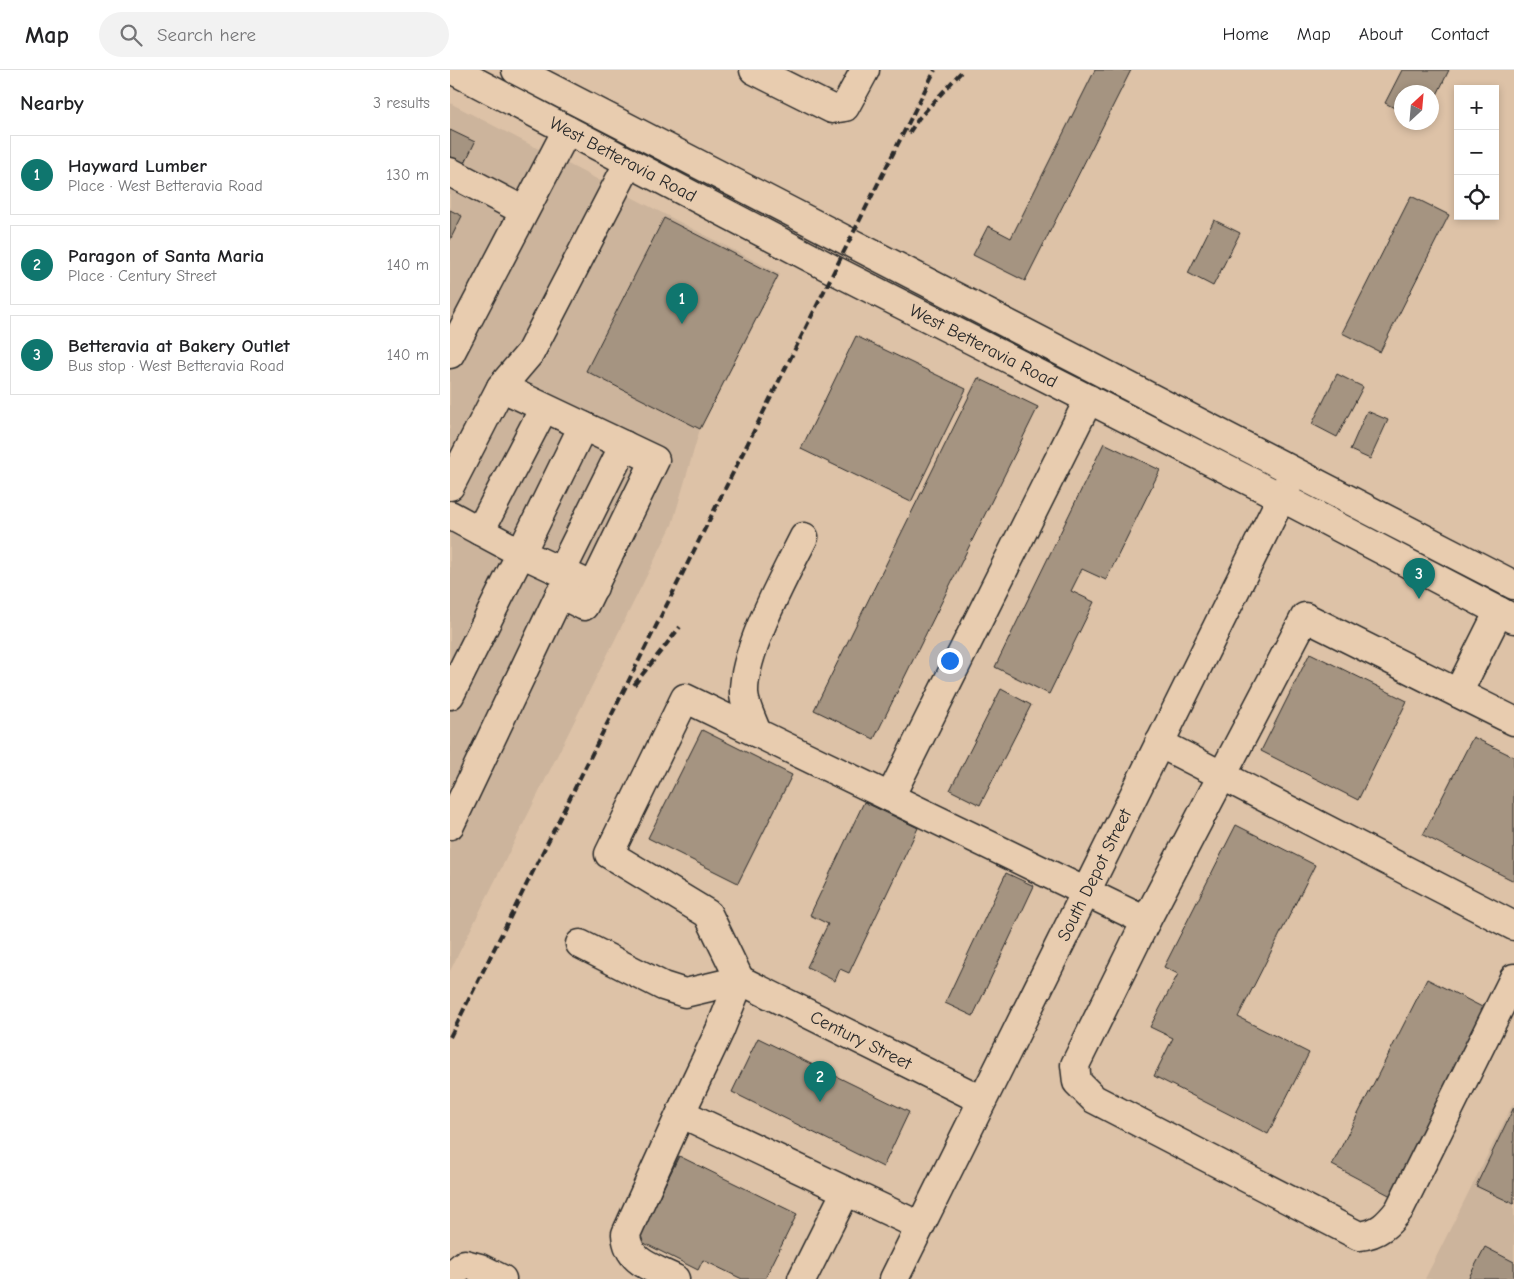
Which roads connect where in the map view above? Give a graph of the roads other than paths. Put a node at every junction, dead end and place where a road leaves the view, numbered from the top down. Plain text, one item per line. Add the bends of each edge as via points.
1 (453, 70) edge
2 (516, 70) edge
3 (754, 70) edge
4 (865, 70) edge
5 (793, 79) edge
6 (567, 130) junction
7 (629, 162) junction
8 (450, 172) edge
9 (524, 211) junction
10 (450, 354) edge
11 (501, 387) junction
12 (1089, 399) junction
13 (544, 408) junction
14 (583, 426) junction
15 (624, 445) junction
16 (1294, 471) junction
17 (450, 486) edge
18 (1281, 497) junction
19 (450, 515) edge
20 (480, 531) junction
21 (804, 537) dead end
22 (521, 553) junction
23 (561, 572) junction
24 (1514, 585) edge
25 (594, 587) junction
26 (1506, 615) edge
27 (1458, 693) junction
28 (450, 695) edge
29 (1514, 721) edge
30 (756, 733) junction
31 (1159, 744) junction
32 (1221, 775) junction
33 (890, 797) junction
34 (450, 825) edge
35 (1086, 891) junction
36 (1146, 921) junction
37 (1514, 926) edge
38 (580, 944) dead end
39 (1514, 978) edge
40 (740, 980) junction
41 (982, 1100) junction
42 (684, 1106) junction
43 (846, 1191) junction
44 (920, 1226) junction
45 (452, 1279) edge
46 (502, 1279) edge
47 (675, 1279) edge
48 (802, 1279) edge
49 (894, 1279) edge

1 - 6 main road, West Betteravia Road
2 - 16 main road, West Betteravia Road
3 - 5 main road
4 - 5 main road via 845,107 832,109
6 - 7 main road, West Betteravia Road
6 - 9 main road
7 - 11 main road via 530,352
7 - 12 main road, West Betteravia Road
8 - 9 main road
9 - 10 main road
11 - 13 main road
11 - 17 main road
12 - 18 main road, West Betteravia Road
12 - 33 main road
13 - 14 main road
13 - 20 main road
14 - 15 main road
14 - 22 main road
15 - 23 main road
15 - 25 main road via 655,460
16 - 18 main road, South Depot Street
16 - 24 main road, West Betteravia Road
18 - 26 main road, West Betteravia Road
18 - 31 main road, South Depot Street
19 - 20 main road
20 - 22 main road
21 - 30 main road via 763,622 748,666 744,694
22 - 23 main road
22 - 28 main road
23 - 25 main road
25 - 34 main road via 584,606 560,594
26 - 27 main road
27 - 29 main road
27 - 32 main road via 1305,617
30 - 33 main road
30 - 40 main road via 685,698 609,854 708,914
31 - 32 main road
31 - 35 main road, South Depot Street
32 - 36 main road
32 - 37 main road
33 - 35 main road
35 - 36 main road
35 - 41 main road, South Depot Street
36 - 39 main road via 1075,1065 1077,1082 1094,1099 1360,1236 1373,1235 1399,1210
38 - 40 main road via 663,986 685,993
40 - 41 main road, Century Street
40 - 42 main road
41 - 44 main road, South Depot Street
42 - 43 main road via 689,1117
42 - 47 main road via 626,1234 627,1247 636,1259
43 - 44 main road
43 - 48 main road
44 - 49 main road, South Depot Street
45 - 46 main road via 465,1264

